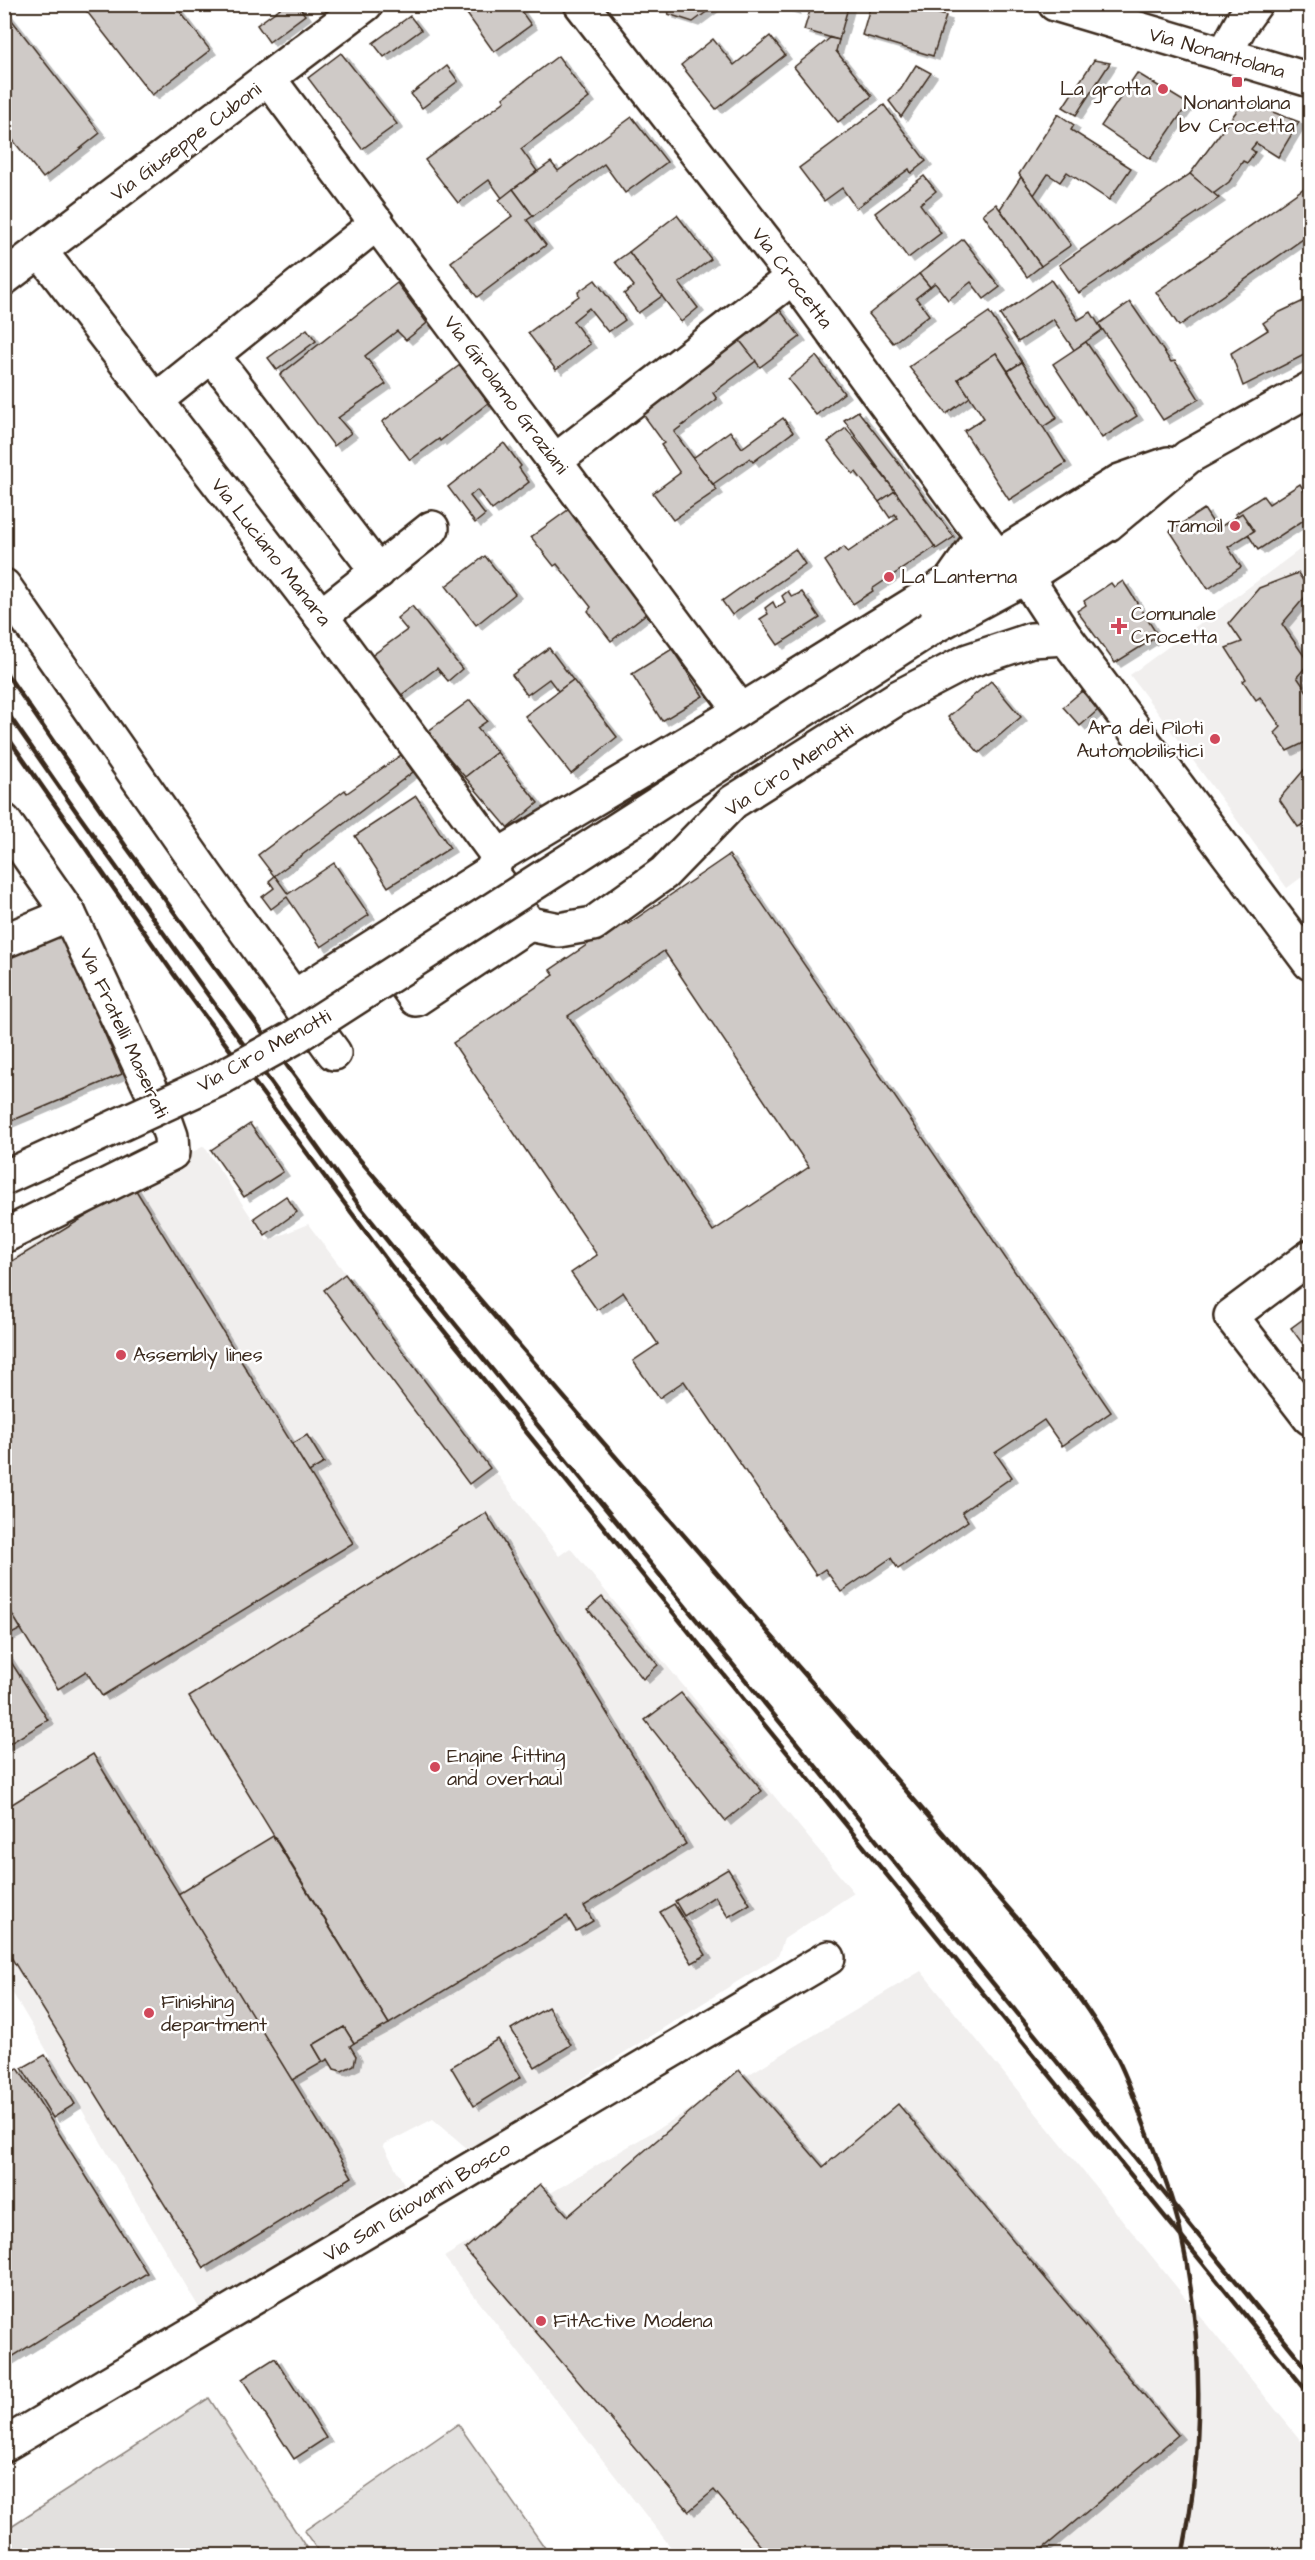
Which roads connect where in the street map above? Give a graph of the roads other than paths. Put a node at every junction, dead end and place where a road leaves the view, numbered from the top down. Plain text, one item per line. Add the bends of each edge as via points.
1 (366, 4) edge
2 (581, 4) edge
3 (1055, 4) edge
4 (1255, 4) edge
5 (1224, 55) junction
6 (269, 79) junction
7 (1311, 80) edge
8 (377, 223) junction
9 (40, 251) junction
10 (793, 277) junction
11 (4, 278) edge
12 (212, 355) junction
13 (1311, 389) edge
14 (155, 401) junction
15 (1188, 458) junction
16 (555, 461) junction
17 (432, 528) dead end
18 (989, 547) junction
19 (378, 572) junction
20 (1026, 577) junction
21 (4, 586) edge
22 (321, 616) junction
23 (931, 627) junction
24 (1066, 638) junction
25 (741, 711) junction
26 (4, 821) edge
27 (495, 864) junction
28 (69, 914) junction
29 (529, 924) junction
30 (4, 941) edge
31 (377, 944) junction
32 (1311, 963) edge
33 (294, 997) junction
34 (334, 1053) dead end
35 (4, 1178) edge
36 (4, 1236) edge
37 (1311, 1257) edge
38 (1311, 1418) edge
39 (828, 1958) dead end
40 (4, 2445) edge

1 - 6 street, Via Giuseppe Cuboni
2 - 10 street, Via Crocetta
3 - 5 street, Via Nonantolana
4 - 5 street
5 - 7 street, Via Nonantolana
6 - 8 street, Via Girolamo Graziani
6 - 9 street, Via Giuseppe Cuboni
8 - 12 street
8 - 16 street, Via Girolamo Graziani
9 - 11 street, Via Giuseppe Cuboni
9 - 14 street, Via Luciano Manara
10 - 16 street
10 - 18 street, Via Crocetta
12 - 14 street
12 - 19 street
13 - 15 street, Via Ciro Menotti
14 - 22 street, Via Luciano Manara
15 - 18 street, Via Ciro Menotti via 1120,481
15 - 20 street, Via Ciro Menotti via 1108,524
16 - 25 street, Via Girolamo Graziani
17 - 19 street
18 - 23 street, Via Ciro Menotti
18 - 25 street, Via Ciro Menotti via 951,581
19 - 22 street
20 - 23 street, Via Ciro Menotti
20 - 24 street
21 - 33 street
22 - 27 street, Via Luciano Manara
23 - 35 street, Via Ciro Menotti, bridge via 293,1038 217,1080
24 - 29 street, Via Ciro Menotti via 1031,640 968,661 900,697 733,802 664,873 592,924 560,930
24 - 32 street
25 - 27 street, Via Ciro Menotti
26 - 28 street, Via Fratelli Maserati
27 - 29 street
27 - 31 street, Via Ciro Menotti
28 - 30 street
28 - 36 street, Via Fratelli Maserati via 165,1119 172,1153
29 - 31 street via 416,999
31 - 33 street, Via Ciro Menotti
33 - 34 street
37 - 38 street via 1231,1316
39 - 40 street, Via San Giovanni Bosco

